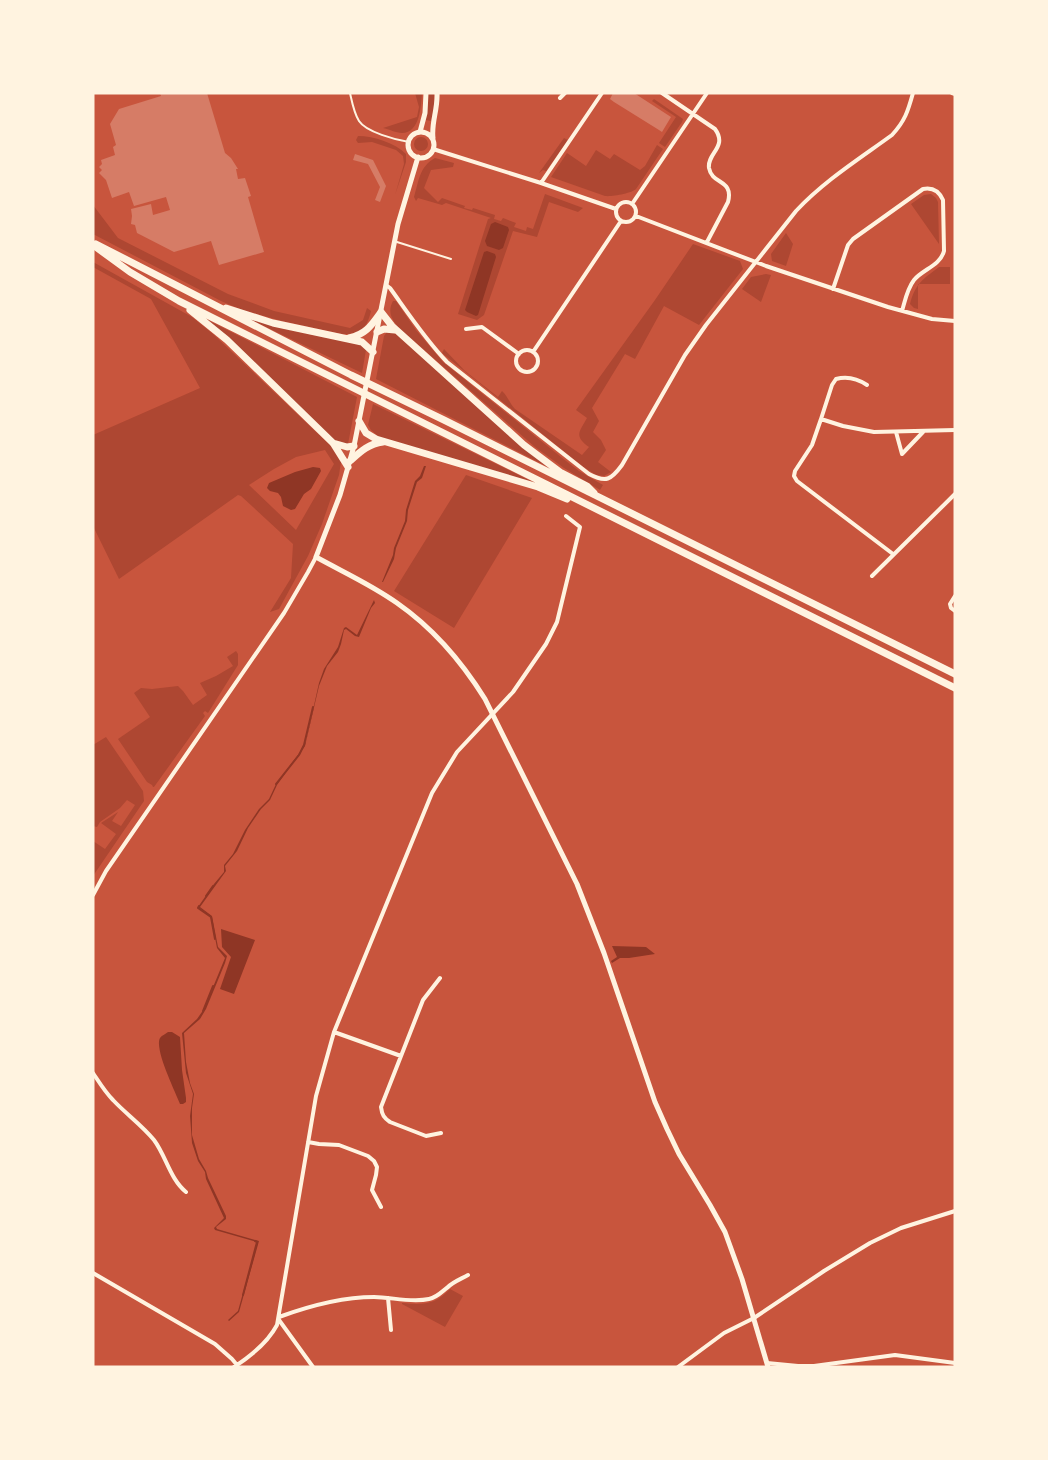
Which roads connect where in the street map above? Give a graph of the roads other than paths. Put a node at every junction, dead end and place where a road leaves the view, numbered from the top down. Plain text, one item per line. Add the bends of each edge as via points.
1 (350, 93) edge
2 (426, 93) edge
3 (437, 93) edge
4 (565, 93) edge
5 (602, 93) edge
6 (662, 93) edge
7 (707, 93) edge
8 (913, 93) edge
9 (560, 98) dead end
10 (693, 114) junction
11 (420, 132) junction
12 (433, 140) junction
13 (409, 142) junction
14 (433, 149) junction
15 (418, 157) junction
16 (541, 183) junction
17 (632, 204) junction
18 (616, 209) junction
19 (636, 216) junction
20 (621, 221) junction
21 (394, 241) junction
22 (707, 242) junction
23 (93, 244) edge
24 (451, 260) dead end
25 (757, 261) junction
26 (386, 285) junction
27 (833, 289) junction
28 (179, 301) junction
29 (212, 303) junction
30 (902, 311) junction
31 (381, 312) junction
32 (955, 321) edge
33 (466, 329) dead end
34 (397, 331) junction
35 (377, 332) junction
36 (349, 338) junction
37 (373, 352) junction
38 (533, 352) junction
39 (519, 354) junction
40 (867, 385) dead end
41 (821, 419) junction
42 (359, 421) junction
43 (955, 430) edge
44 (924, 431) junction
45 (896, 432) junction
46 (384, 442) junction
47 (333, 443) junction
48 (354, 446) junction
49 (349, 464) junction
50 (955, 494) edge
51 (598, 497) junction
52 (590, 506) junction
53 (566, 516) dead end
54 (893, 554) junction
55 (316, 557) junction
56 (872, 576) dead end
57 (955, 596) edge
58 (955, 611) edge
59 (955, 674) edge
60 (955, 688) edge
61 (493, 714) junction
62 (93, 895) edge
63 (440, 978) dead end
64 (334, 1032) junction
65 (401, 1056) junction
66 (93, 1073) edge
67 (441, 1133) dead end
68 (308, 1142) junction
69 (186, 1192) dead end
70 (381, 1207) dead end
71 (955, 1211) edge
72 (93, 1273) edge
73 (468, 1275) dead end
74 (388, 1298) junction
75 (279, 1318) junction
76 (754, 1318) junction
77 (391, 1330) dead end
78 (955, 1363) edge
79 (767, 1365) edge
80 (236, 1366) edge
81 (313, 1367) edge
82 (678, 1367) edge

1 - 13 lane via 363,126
2 - 11 street
3 - 12 street
4 - 9 street
5 - 16 street
6 - 10 street
7 - 10 street
8 - 25 street via 902,125 809,196
10 - 17 street
10 - 22 street via 719,134 718,148 709,166 730,195
11 - 12 street
11 - 13 street
12 - 14 street
13 - 15 street via 410,150
14 - 15 street via 425,157
14 - 16 street
15 - 21 street
16 - 18 street
17 - 18 street via 623,202
17 - 19 street
18 - 20 street
19 - 20 street via 630,222
19 - 22 street
20 - 38 street
21 - 24 lane
21 - 26 street
22 - 25 street
23 - 28 main road
23 - 29 main road
25 - 26 street via 685,355 622,465 609,478 600,480 560,453 447,362
25 - 27 street
26 - 31 street
27 - 30 street
27 - 30 street via 853,239 923,189 935,189 943,200 944,251 938,261 912,282
28 - 47 main road via 227,340
28 - 52 main road
29 - 36 main road via 273,323
29 - 51 main road
30 - 32 street
31 - 34 main road
31 - 35 street
31 - 36 main road via 369,328
33 - 39 street via 482,327
34 - 35 main road
34 - 51 main road via 524,445
35 - 37 street
36 - 37 main road via 362,342
37 - 42 street
38 - 39 street
38 - 39 street via 537,363 527,372 516,364
40 - 41 street via 855,379 836,379
41 - 45 street via 874,432
41 - 54 street via 812,445 795,471 796,481
42 - 46 main road via 366,433
42 - 48 street
43 - 44 street
44 - 45 street
44 - 45 street via 902,454
46 - 49 main road via 364,448
46 - 52 main road
47 - 48 main road
47 - 49 main road
48 - 49 street
49 - 55 street
50 - 54 street
51 - 59 main road
52 - 60 main road
53 - 61 street via 580,527 557,622 513,692
54 - 56 street
55 - 61 street via 414,616 447,647
55 - 62 street via 284,613
57 - 58 street via 950,604
61 - 64 street via 457,752 432,793
61 - 76 street via 578,884 655,1102 679,1154 725,1232
63 - 65 street via 423,1000
64 - 65 street
64 - 68 street
65 - 67 street via 381,1113 390,1122 426,1136
66 - 69 street via 111,1098 155,1142 178,1185
68 - 70 street via 339,1145 374,1161 377,1167 372,1190
68 - 75 street
71 - 76 street via 901,1228 870,1243
72 - 80 street via 215,1344
73 - 74 street via 435,1297
74 - 75 street via 334,1301
74 - 77 street
75 - 80 street via 276,1328 252,1355
75 - 81 street
76 - 79 street
76 - 82 street via 724,1333
78 - 79 street via 895,1355 814,1366

